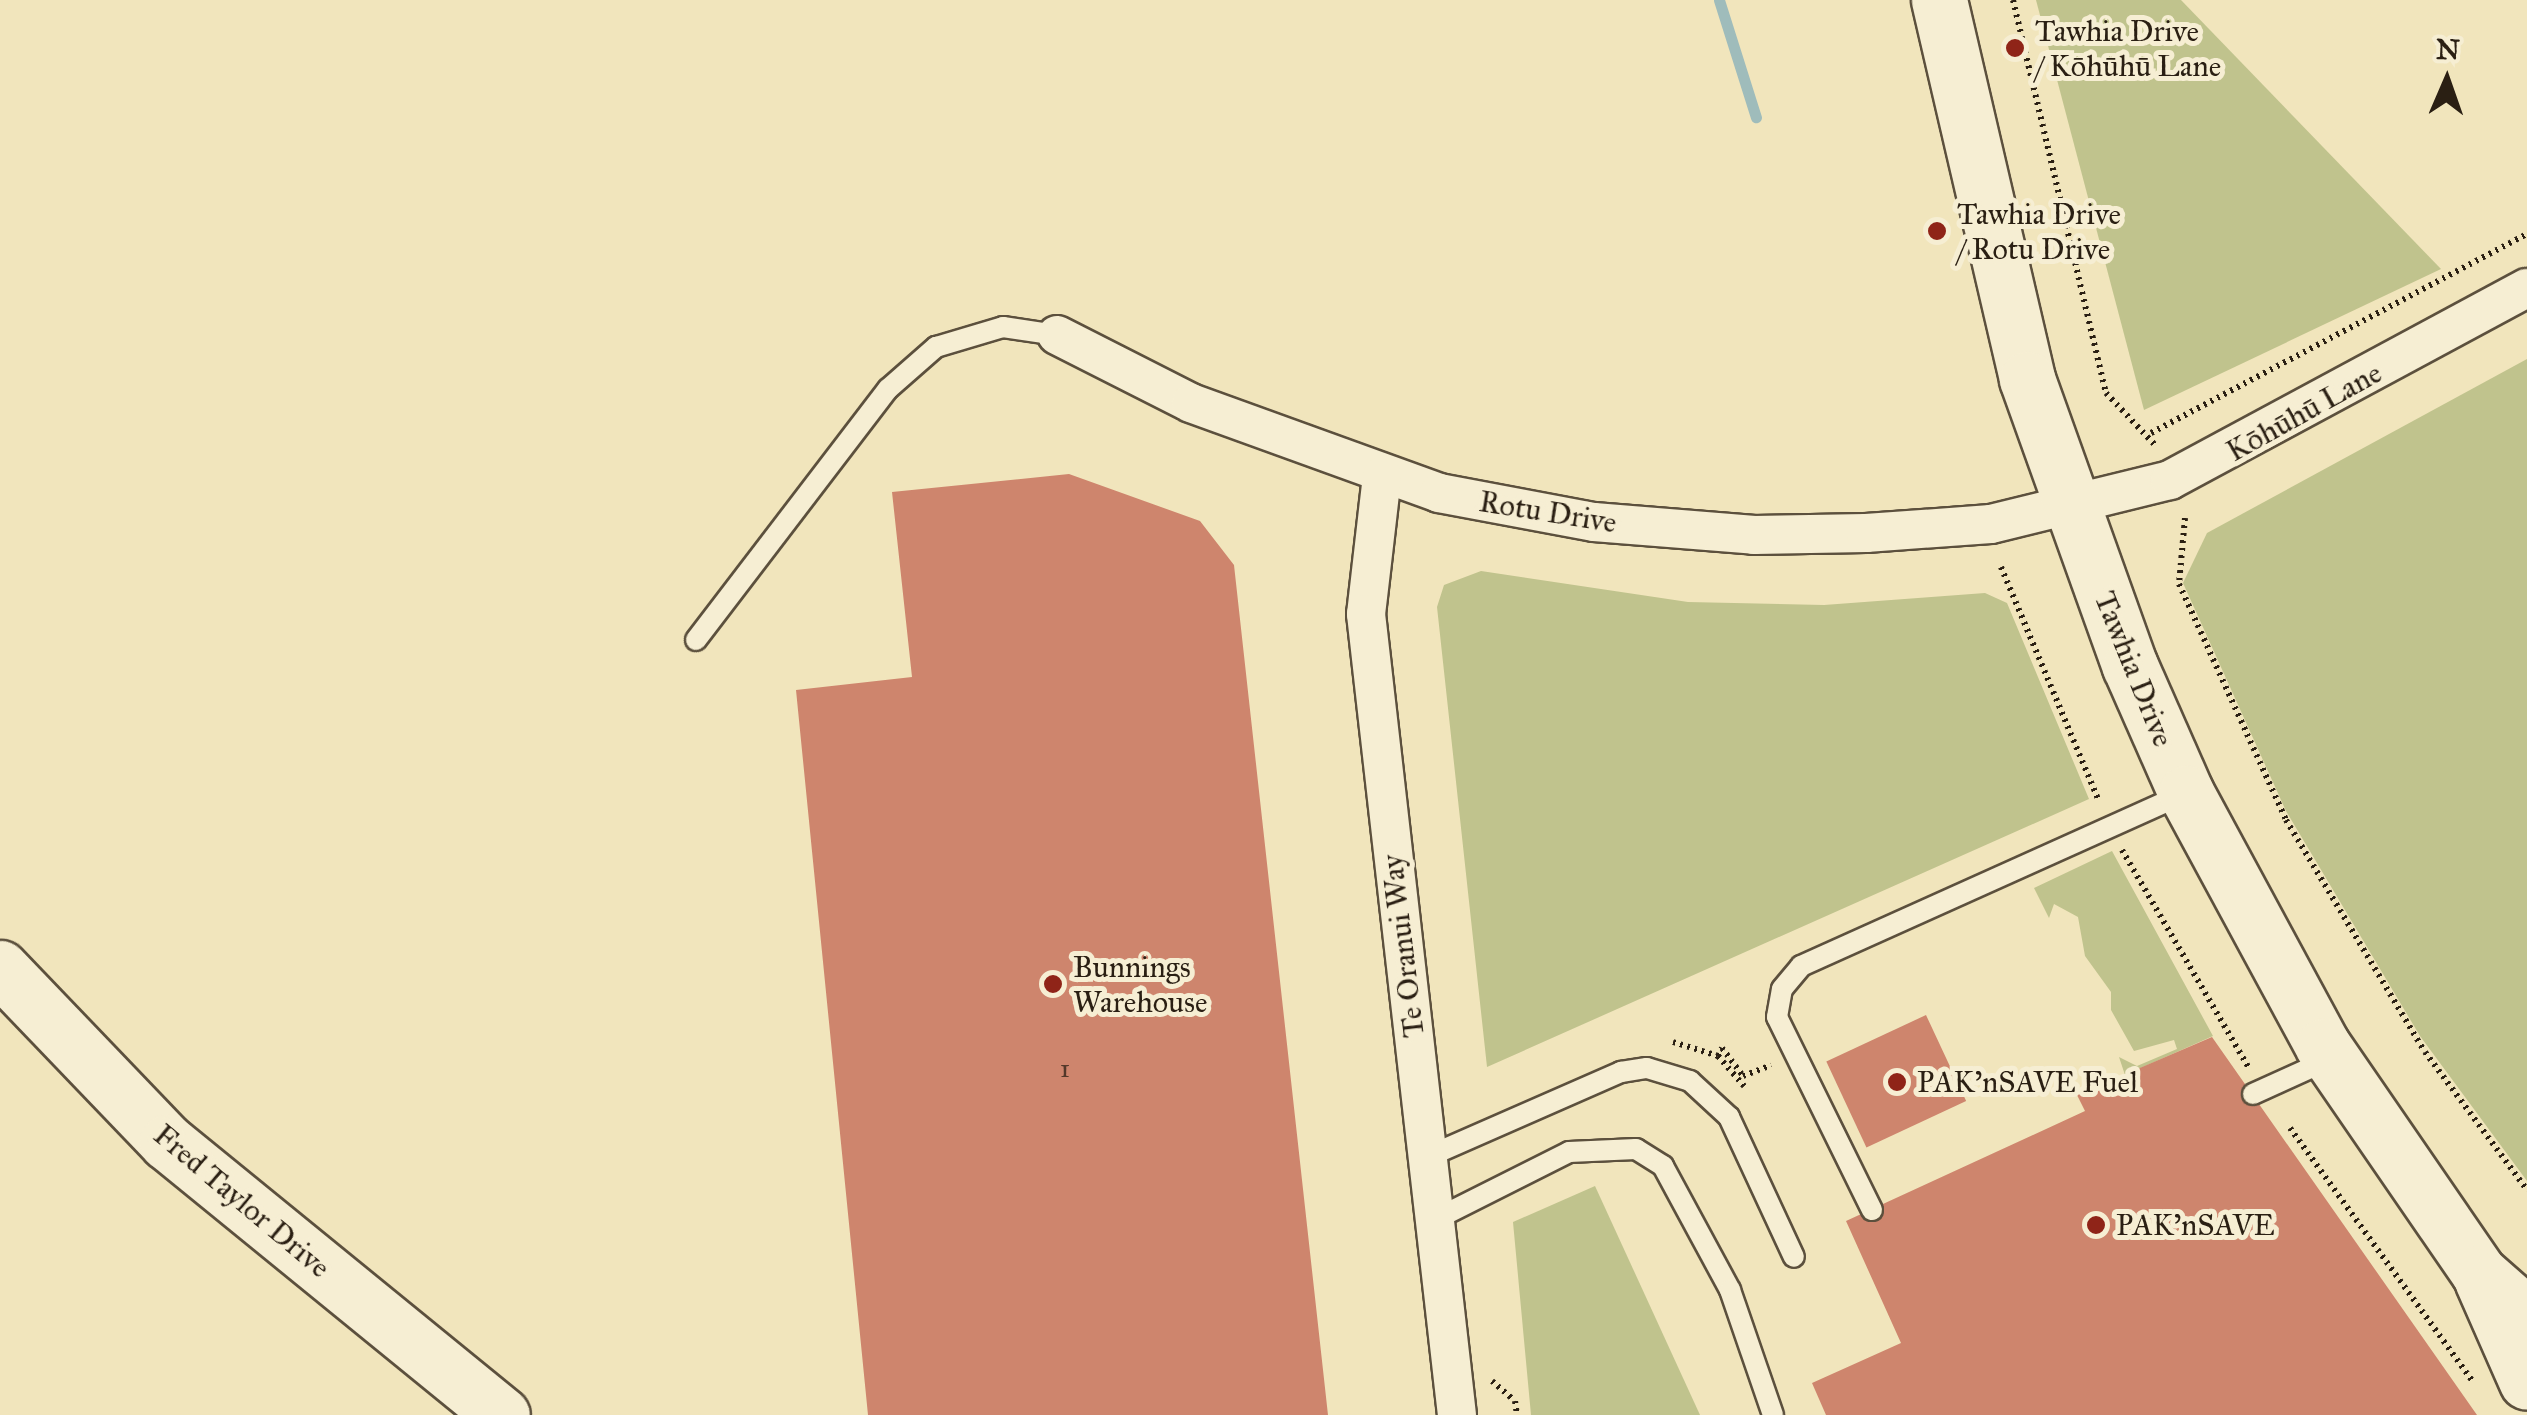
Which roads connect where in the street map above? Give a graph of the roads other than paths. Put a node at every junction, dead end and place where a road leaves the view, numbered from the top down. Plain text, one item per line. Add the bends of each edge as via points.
1 (1939, 0) edge
2 (2527, 288) edge
3 (1058, 334) joint
4 (1382, 476) junction
5 (2069, 508) junction
6 (696, 640) dead end
7 (2186, 793) junction
8 (0, 968) edge
9 (2331, 1058) junction
10 (2255, 1087) road end
11 (1427, 1157) junction
12 (1872, 1210) dead end
13 (1434, 1220) junction
14 (1794, 1257) dead end
15 (2479, 1273) junction
16 (2527, 1315) edge
17 (2506, 1390) edge
18 (502, 1415) edge
19 (1457, 1415) edge
20 (1773, 1415) edge

1 - 5 street, Tawhia Drive via 2027,379
2 - 5 street, Kōhūhū Lane via 2208,466
3 - 4 street, Rotu Drive via 1191,403
3 - 6 lane via 1003,328 936,347 888,389
4 - 5 street, Rotu Drive via 1594,522 1754,536 1979,526
4 - 11 street, Te Oranui Way via 1366,614
5 - 7 street, Tawhia Drive
7 - 9 street, Tawhia Drive
7 - 12 lane via 1800,966 1782,988 1777,1017
8 - 18 street, Fred Taylor Drive via 166,1142
9 - 10 lane
9 - 15 street, Tawhia Drive
11 - 13 street, Te Oranui Way
11 - 14 lane via 1621,1072 1647,1068 1690,1080 1729,1117
13 - 19 street, Te Oranui Way
13 - 20 lane via 1569,1152 1636,1149 1663,1166 1730,1290
15 - 16 street, Tawhia Drive
15 - 17 street, Tawhia Drive

